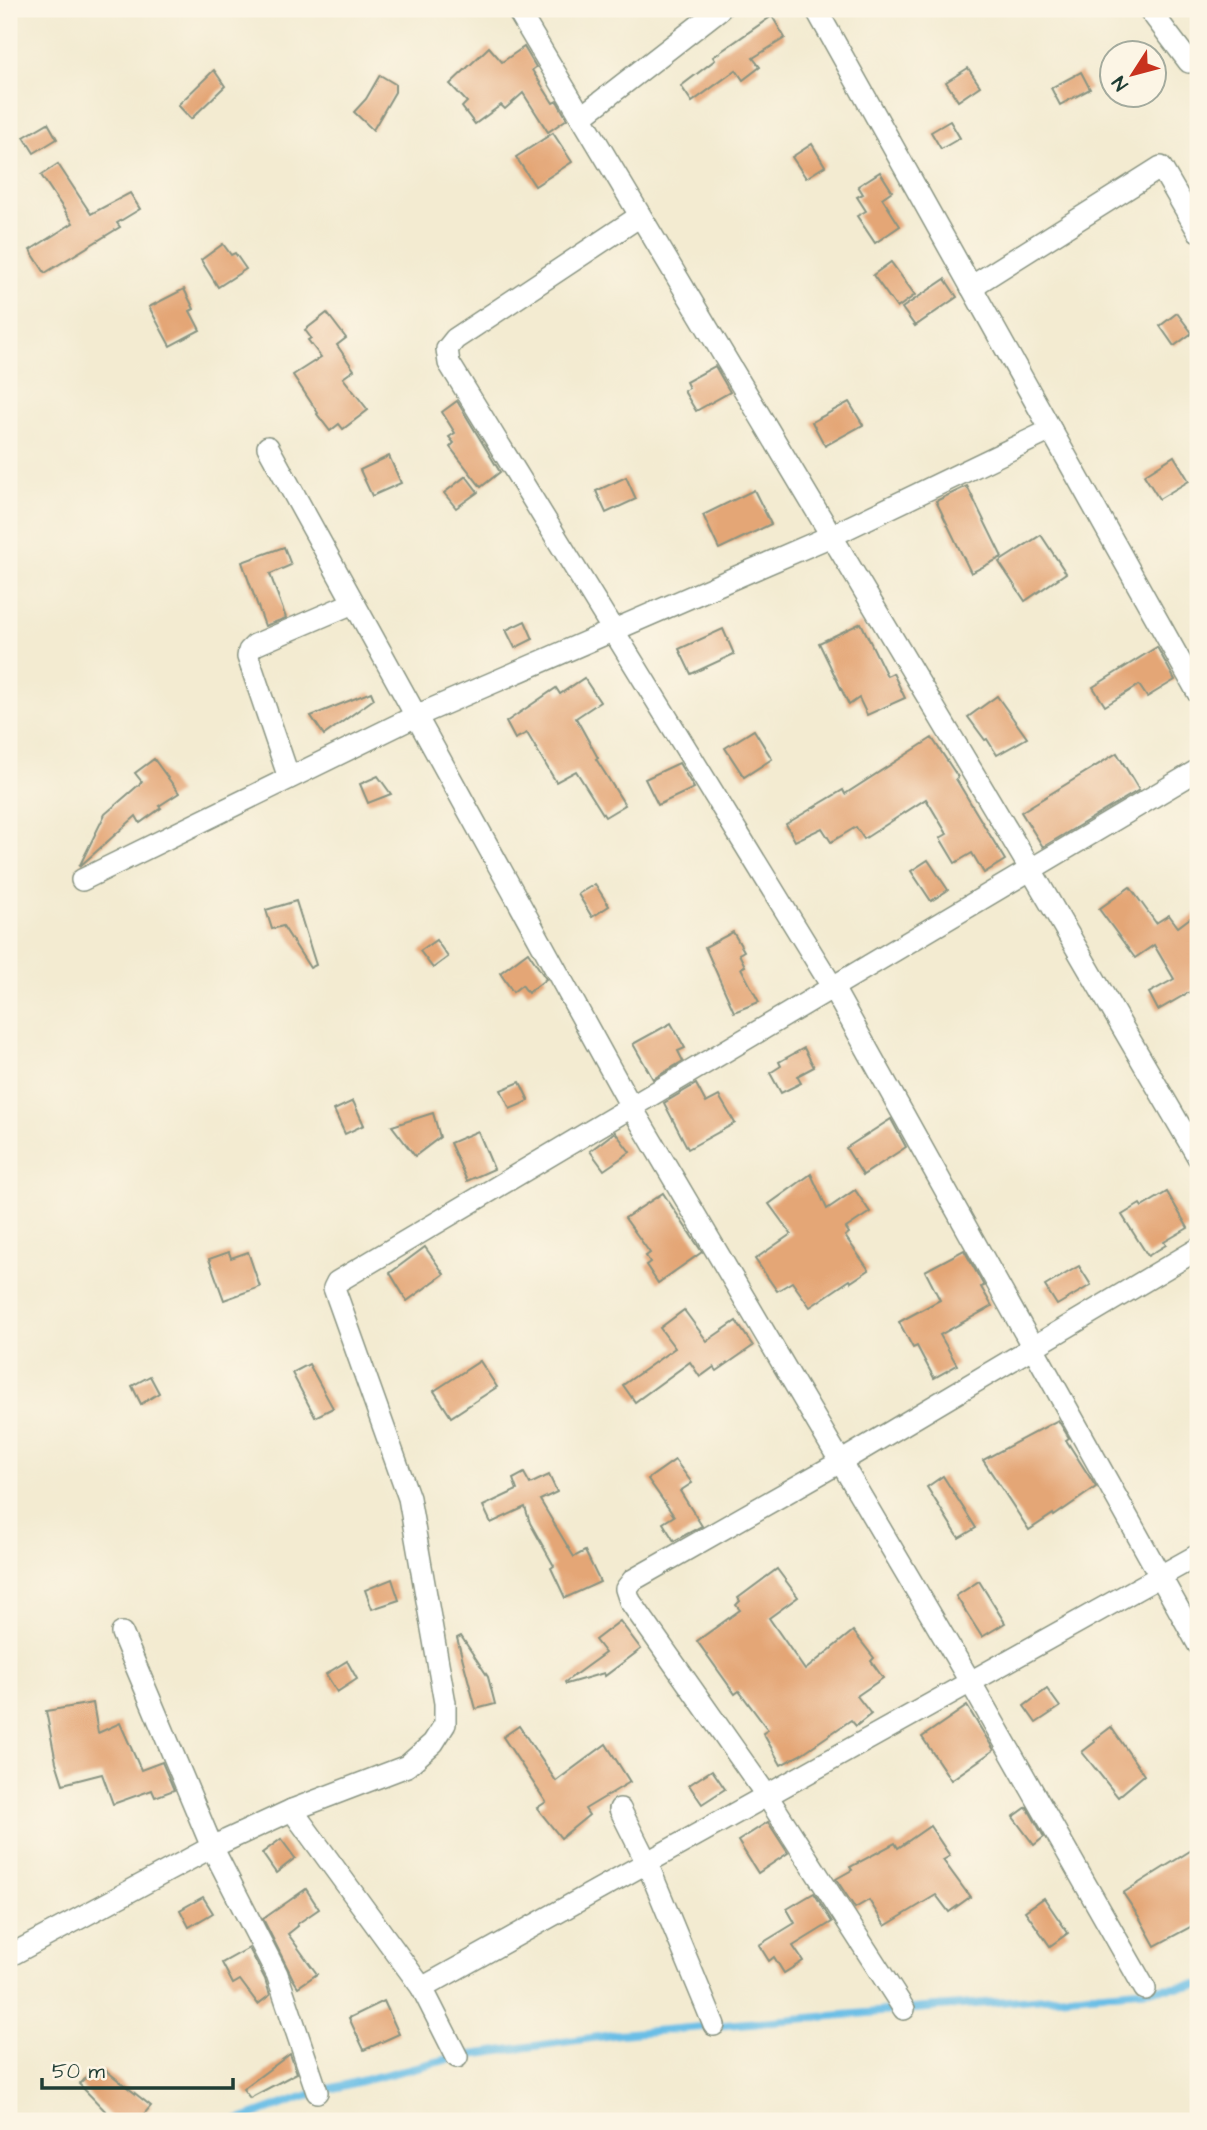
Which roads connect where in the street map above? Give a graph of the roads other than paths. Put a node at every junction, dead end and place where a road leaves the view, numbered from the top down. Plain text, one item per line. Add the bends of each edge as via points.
1 (517, 9) edge
2 (720, 9) edge
3 (816, 9) edge
4 (1149, 9) edge
5 (1198, 58) edge
6 (581, 117) junction
7 (640, 216) junction
8 (1198, 231) edge
9 (971, 287) junction
10 (1051, 430) junction
11 (268, 447) dead end
12 (831, 536) junction
13 (353, 603) junction
14 (615, 631) junction
15 (1198, 693) edge
16 (416, 716) junction
17 (1198, 770) edge
18 (289, 779) junction
19 (1031, 870) junction
20 (82, 880) dead end
21 (833, 988) junction
22 (632, 1108) junction
23 (1198, 1157) edge
24 (1198, 1249) edge
25 (1034, 1347) junction
26 (842, 1461) junction
27 (1198, 1555) edge
28 (1161, 1576) junction
29 (122, 1633) dead end
30 (1198, 1644) edge
31 (971, 1682) junction
32 (767, 1796) junction
33 (620, 1808) dead end
34 (292, 1810) junction
35 (212, 1847) junction
36 (647, 1863) junction
37 (9, 1955) edge
38 (422, 1988) junction
39 (1145, 1989) dead end
40 (904, 2010) dead end
41 (714, 2025) dead end
42 (457, 2057) dead end
43 (317, 2092) dead end

1 - 6 street
2 - 6 street
3 - 9 street
4 - 5 street via 1189,62
6 - 7 street
7 - 12 street
7 - 14 street via 455,338 447,349 449,363
8 - 9 street via 1161,167
9 - 10 street
10 - 12 street
10 - 15 street
11 - 13 street
12 - 14 street
12 - 19 street
13 - 16 street
13 - 18 street via 249,651
14 - 16 street
14 - 21 street
16 - 18 street
16 - 22 street
17 - 19 street
18 - 20 street
19 - 21 street
19 - 23 street
21 - 22 street
21 - 25 street
22 - 26 street
22 - 34 street via 335,1285 409,1498 445,1703 444,1724 433,1743 407,1766
24 - 25 street
25 - 26 street
25 - 28 street
26 - 31 street
26 - 32 street via 633,1580 626,1589
27 - 28 street
28 - 30 street
28 - 31 street
29 - 35 street
31 - 32 street
31 - 39 street
32 - 36 street
32 - 40 street
33 - 36 street
34 - 35 street
34 - 38 street
35 - 37 street
35 - 43 street via 277,1974
36 - 38 street
36 - 41 street
38 - 42 street

